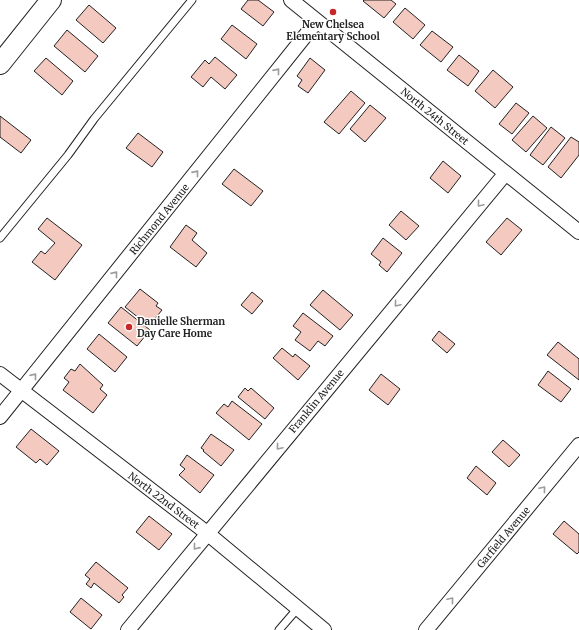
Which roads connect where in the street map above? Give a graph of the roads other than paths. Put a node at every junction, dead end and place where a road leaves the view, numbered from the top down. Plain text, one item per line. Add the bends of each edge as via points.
1 (52, 0) edge
2 (192, 0) edge
3 (291, 0) edge
4 (317, 21) junction
5 (0, 64) edge
6 (505, 174) junction
7 (579, 232) edge
8 (0, 238) edge
9 (0, 374) edge
10 (21, 391) junction
11 (0, 417) edge
12 (579, 445) edge
13 (207, 533) junction
14 (298, 608) junction
15 (128, 630) edge
16 (279, 630) edge
17 (324, 630) edge
18 (426, 630) edge

1 - 5 street
2 - 8 lane
3 - 4 street, North 24th Street
4 - 6 street, North 24th Street
10 -> 4 street, Richmond Avenue
6 - 7 street, North 24th Street
6 -> 13 street, Franklin Avenue
9 - 10 street, North 22nd Street
10 - 11 street, Richmond Avenue
10 - 13 street, North 22nd Street
18 -> 12 street, Garfield Avenue
13 - 14 street, North 22nd Street
13 -> 15 street, Franklin Avenue
14 - 16 lane
14 - 17 street, North 22nd Street

